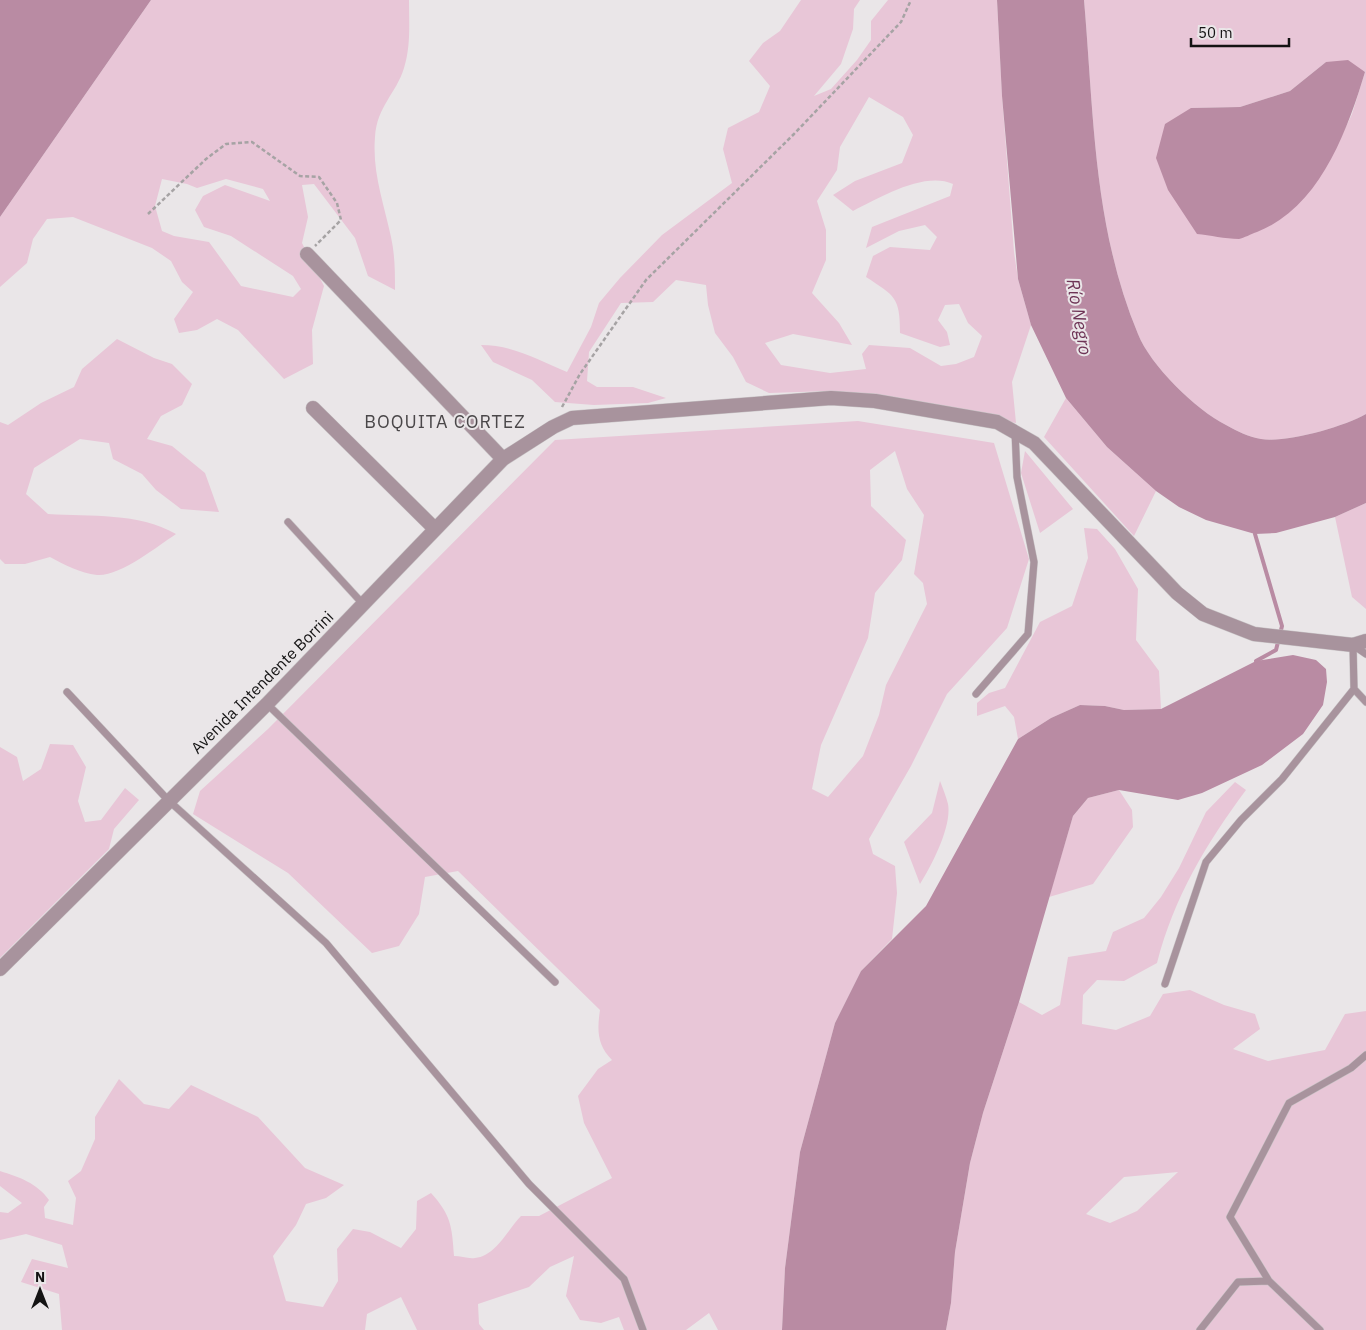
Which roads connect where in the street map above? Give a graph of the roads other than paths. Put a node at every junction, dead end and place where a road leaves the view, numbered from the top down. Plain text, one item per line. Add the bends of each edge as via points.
1 (307, 254) road end
2 (313, 408) dead end
3 (1015, 431) junction
4 (503, 459) junction
5 (288, 522) dead end
6 (435, 529) junction
7 (363, 604) junction
8 (1360, 643) edge
9 (1366, 654) edge
10 (1354, 689) junction
11 (67, 692) dead end
12 (976, 694) dead end
13 (1366, 702) edge
14 (267, 704) junction
15 (168, 800) junction
16 (0, 969) edge
17 (555, 982) dead end
18 (1166, 984) dead end
19 (1366, 1055) edge
20 (1269, 1281) junction
21 (643, 1330) edge
22 (1200, 1330) edge
23 (1320, 1330) edge

1 - 4 street
2 - 6 street
3 - 4 street, Avenida Intendente Borrini via 997,422 894,404 831,398 572,418
3 - 8 street, Avenida Intendente Borrini via 1034,443 1177,593 1203,614 1254,634 1295,640
3 - 12 lane via 1017,478 1034,562 1028,634
4 - 6 street, Avenida Intendente Borrini
5 - 7 lane
6 - 7 street, Avenida Intendente Borrini
7 - 14 street, Avenida Intendente Borrini
8 - 9 lane
8 - 10 lane
10 - 13 lane
10 - 18 lane via 1282,779 1241,820 1206,862
11 - 15 lane
14 - 15 street, Avenida Intendente Borrini
14 - 17 lane
15 - 16 street, Avenida Intendente Borrini
15 - 21 lane via 326,943 529,1184 624,1279
19 - 20 lane via 1351,1068 1288,1103 1230,1217
20 - 22 lane via 1238,1282
20 - 23 lane

